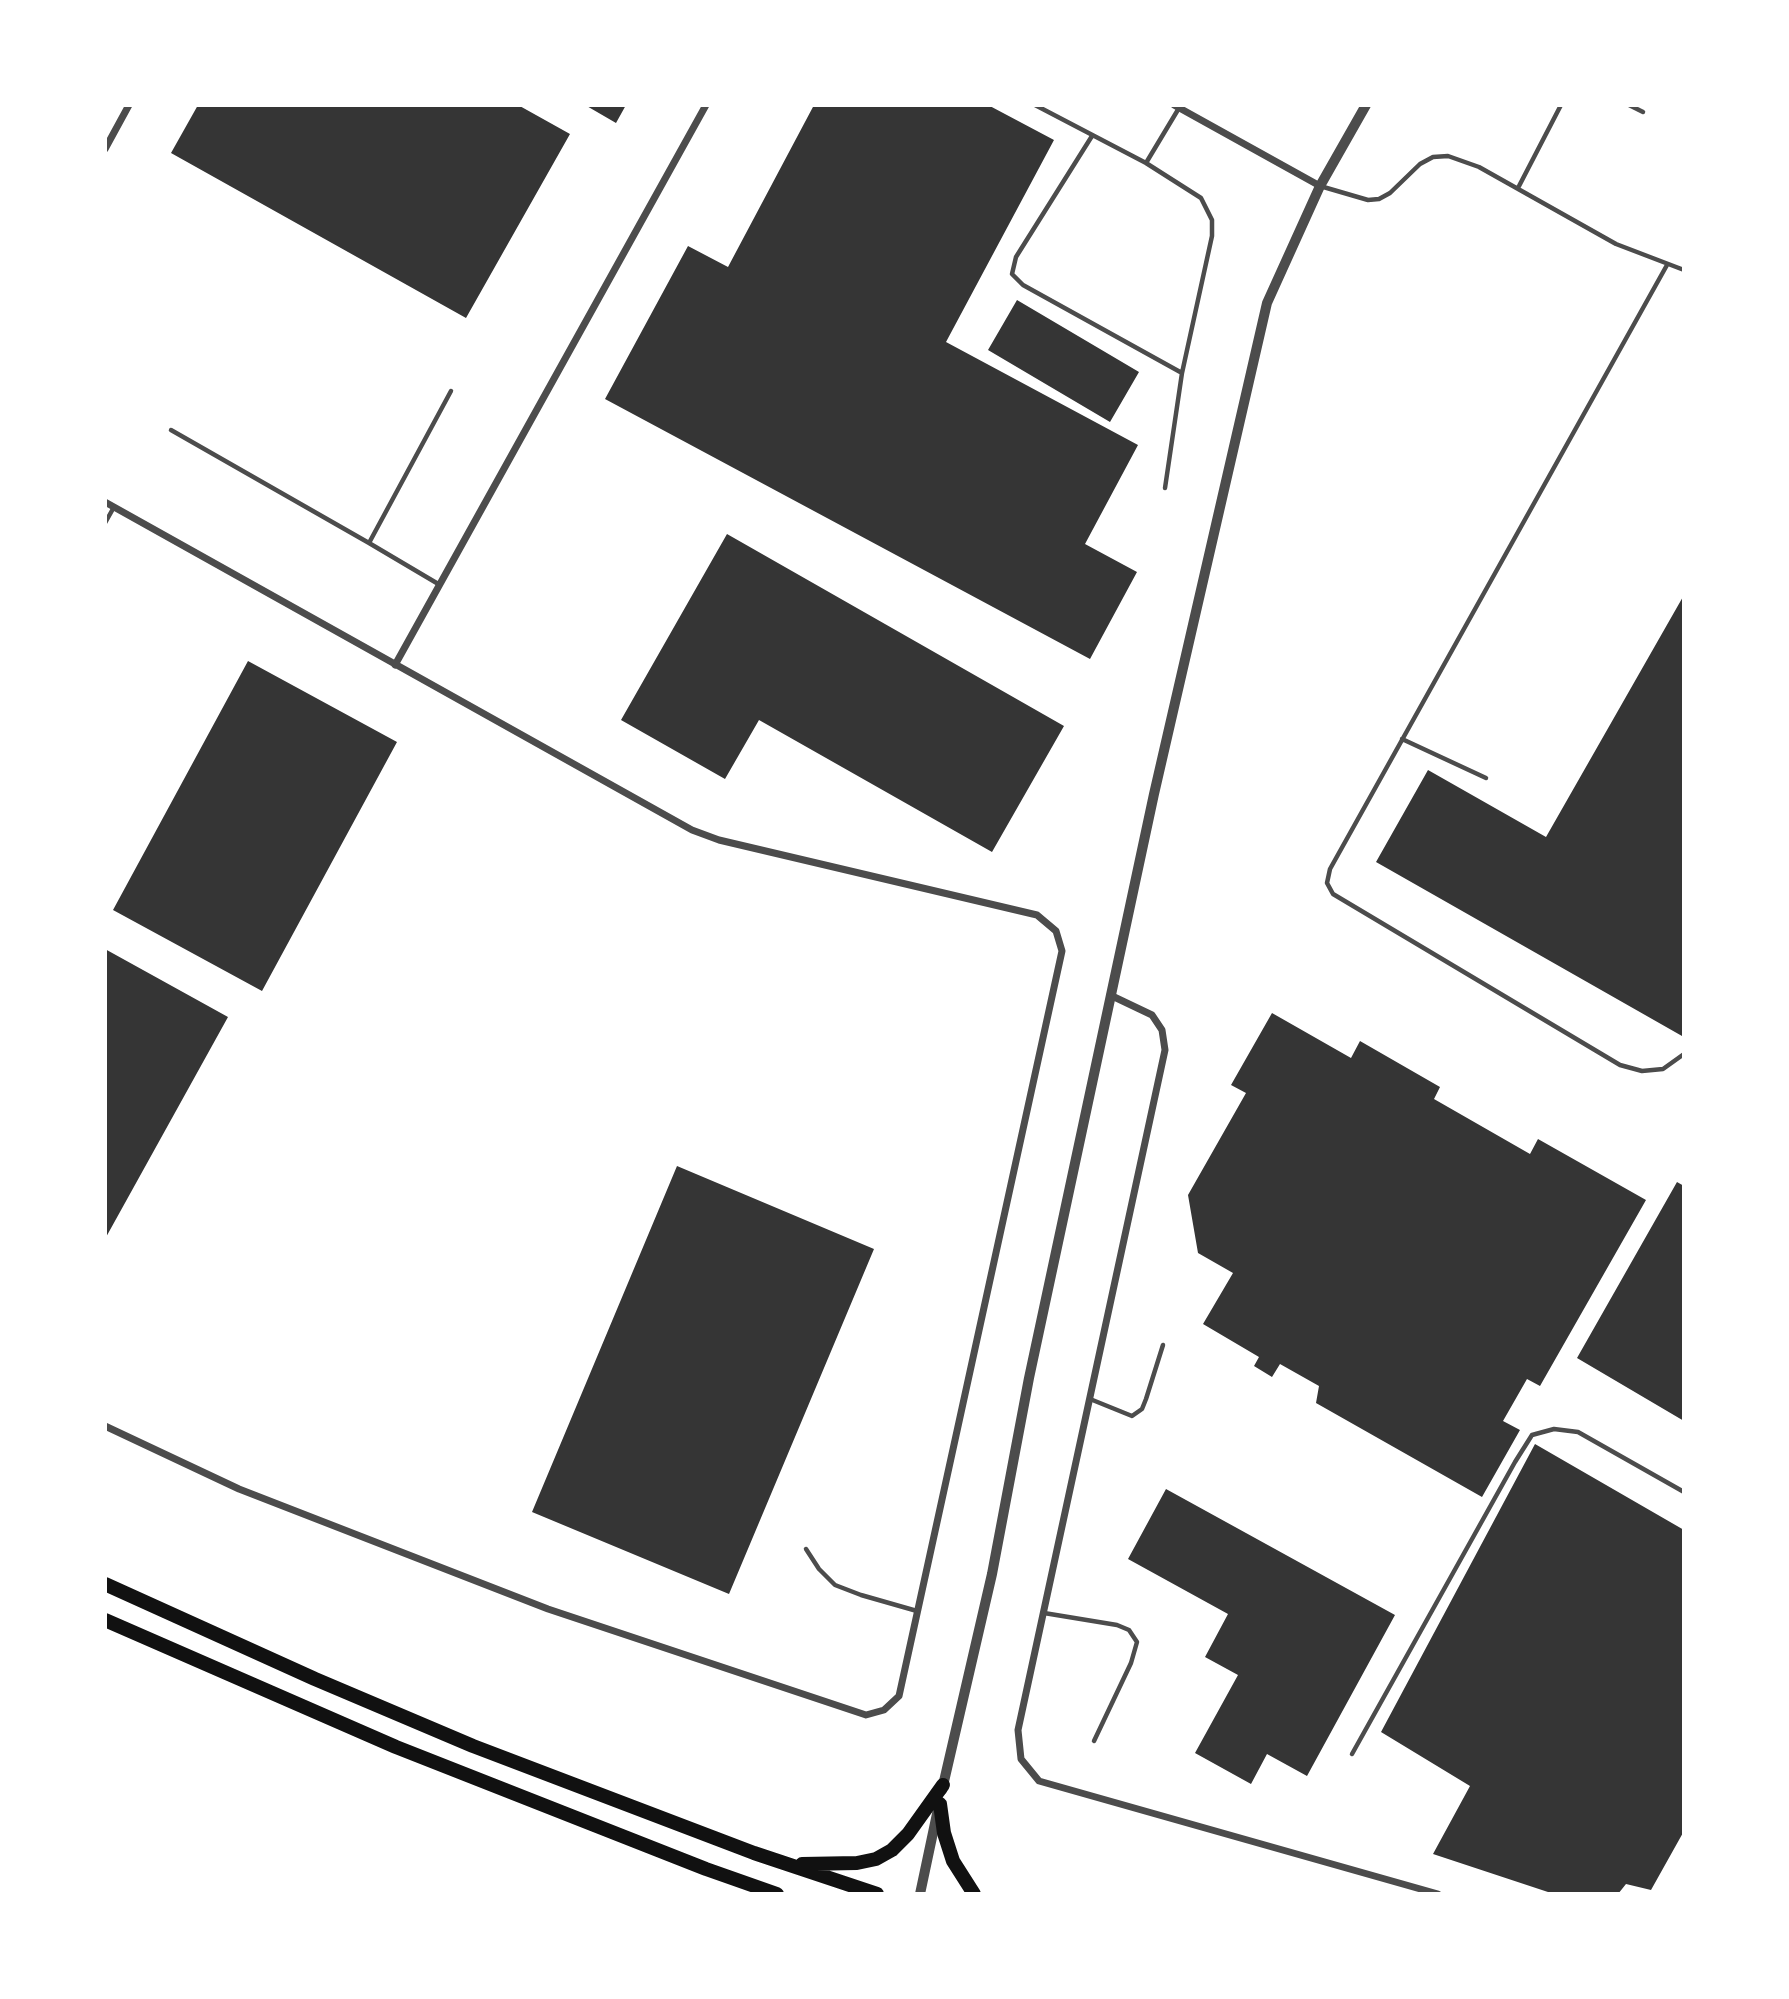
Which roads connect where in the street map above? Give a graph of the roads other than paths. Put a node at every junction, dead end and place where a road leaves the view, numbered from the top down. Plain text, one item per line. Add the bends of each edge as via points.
1 (129, 105) edge
2 (706, 105) edge
3 (1035, 105) edge
4 (1366, 105) edge
5 (1562, 105) edge
6 (1629, 105) edge
7 (1176, 106) edge
8 (1643, 112) dead end
9 (1092, 136) junction
10 (105, 149) edge
11 (1146, 163) junction
12 (1320, 186) junction
13 (1518, 188) junction
14 (1667, 265) junction
15 (1684, 270) edge
16 (1182, 373) junction
17 (451, 391) dead end
18 (171, 430) dead end
19 (1166, 488) dead end
20 (105, 502) edge
21 (114, 507) junction
22 (105, 523) edge
23 (369, 543) junction
24 (440, 584) junction
25 (395, 665) junction
26 (1402, 739) junction
27 (1486, 778) dead end
28 (1110, 996) junction
29 (1684, 1054) edge
30 (1163, 1345) dead end
31 (1090, 1399) junction
32 (105, 1426) edge
33 (1684, 1492) edge
34 (806, 1549) dead end
35 (105, 1584) edge
36 (917, 1611) junction
37 (1044, 1613) junction
38 (105, 1620) edge
39 (1094, 1741) dead end
40 (1352, 1754) dead end
41 (943, 1785) junction
42 (940, 1804) junction
43 (790, 1864) junction
44 (777, 1894) edge
45 (877, 1894) edge
46 (919, 1894) edge
47 (974, 1894) edge
48 (1438, 1894) edge

1 - 10 street
2 - 24 street
3 - 9 lane
4 - 12 street
5 - 13 lane
6 - 8 lane
7 - 11 lane
7 - 12 street
9 - 11 lane
9 - 16 lane via 1016,257 1012,274 1023,285
11 - 16 lane via 1201,198 1212,220
12 - 13 lane via 1367,200 1379,199 1420,164 1448,156
12 - 28 street via 1267,303
13 - 14 lane via 1616,244
14 - 15 lane
14 - 26 lane
16 - 19 lane
17 - 23 lane
18 - 23 lane
20 - 21 street
21 - 22 lane
21 - 25 street
23 - 24 lane
24 - 25 street
25 - 36 street via 698,832 1037,915 1056,931 1062,951
26 - 27 lane
26 - 29 lane via 1330,869 1326,883 1333,894 1620,1065 1642,1071 1663,1069
28 - 31 street via 1152,1015 1162,1030 1165,1050
28 - 41 street via 992,1574
30 - 31 lane via 1142,1409 1132,1416
31 - 37 street
32 - 36 street via 239,1489 548,1609 866,1715 884,1710 899,1696
33 - 40 lane via 1577,1432 1554,1429 1532,1435
34 - 36 lane via 835,1585
35 - 43 highway via 473,1745
37 - 39 lane via 1116,1625 1129,1630 1137,1642
37 - 48 street via 1018,1730 1021,1759 1039,1781
38 - 44 highway via 396,1748
41 - 42 street
41 - 43 highway via 908,1834 876,1859
42 - 46 street
42 - 47 highway via 953,1861
43 - 45 highway

